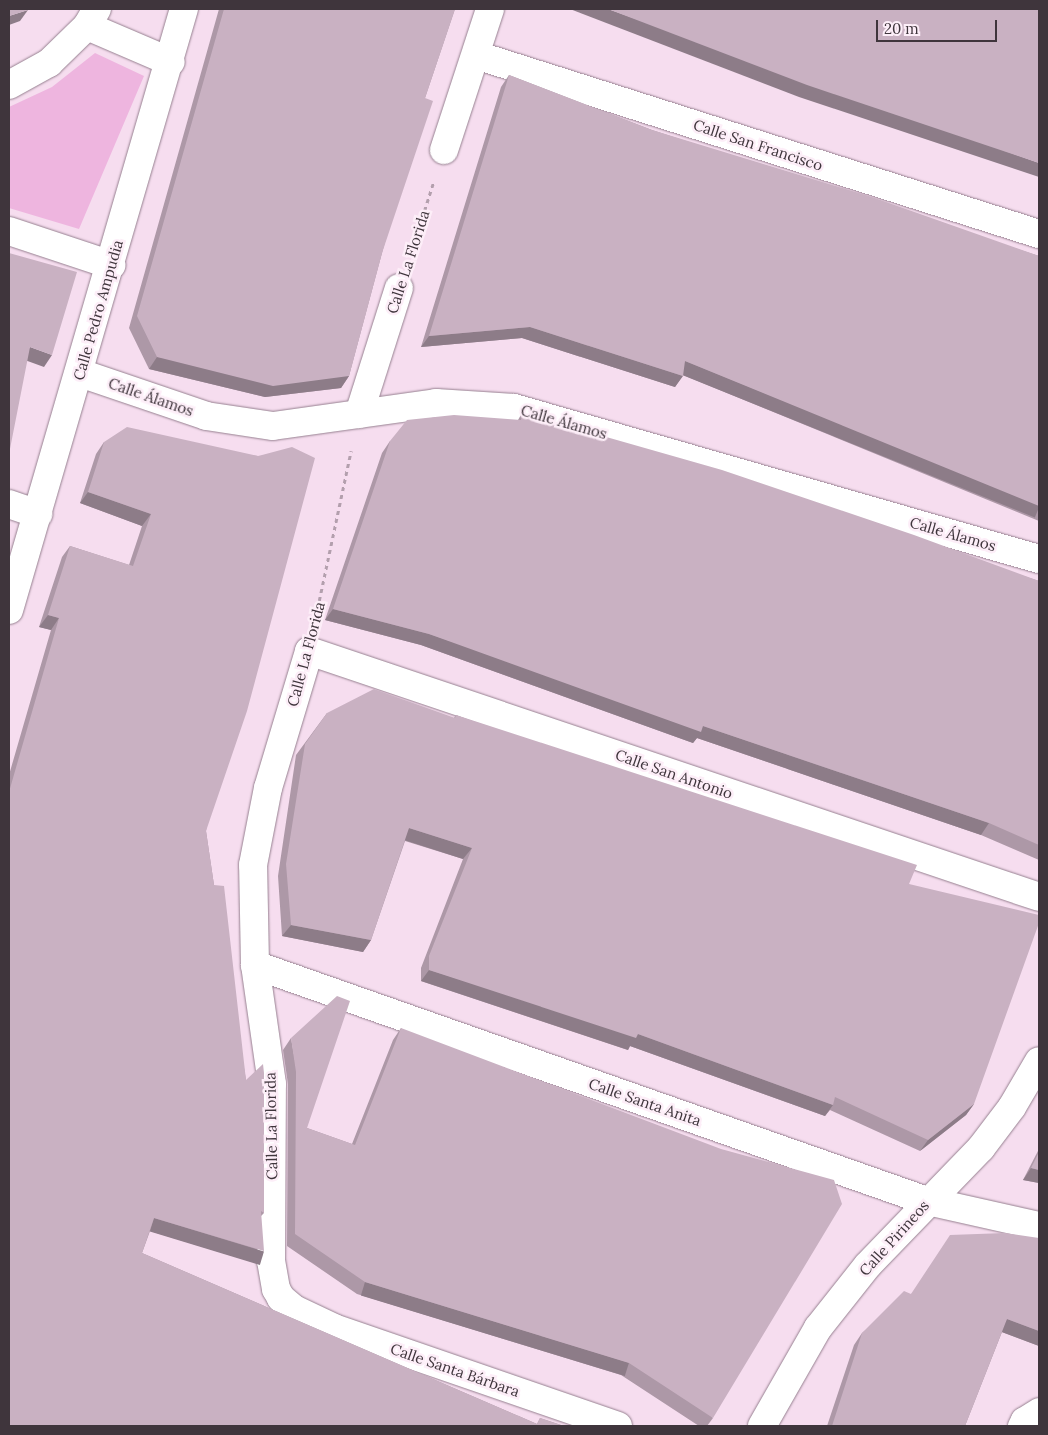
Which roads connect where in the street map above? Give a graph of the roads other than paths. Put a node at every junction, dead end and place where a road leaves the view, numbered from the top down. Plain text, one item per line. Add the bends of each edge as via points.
1 (184, 9) edge
2 (490, 9) edge
3 (92, 17) edge
4 (476, 55) junction
5 (170, 62) junction
6 (9, 85) edge
7 (444, 150) road end
8 (9, 231) edge
9 (1039, 234) edge
10 (111, 265) junction
11 (399, 288) road end
12 (80, 373) junction
13 (359, 414) junction
14 (9, 504) edge
15 (38, 514) junction
16 (1039, 559) edge
17 (9, 610) edge
18 (309, 651) joint
19 (1039, 897) edge
20 (255, 965) junction
21 (1039, 1061) edge
22 (927, 1201) junction
23 (1039, 1226) edge
24 (294, 1310) joint
25 (1039, 1410) edge
26 (618, 1426) edge
27 (762, 1426) edge
28 (1020, 1426) edge

1 - 5 street, Calle Pedro Ampudia
2 - 4 street
3 - 5 street
3 - 6 street via 49,63
4 - 7 street
4 - 9 street, Calle San Francisco
5 - 10 street, Calle Pedro Ampudia
8 - 10 street
10 - 12 street, Calle Pedro Ampudia
11 - 13 street, Calle La Florida
12 - 13 street, Calle Álamos via 215,418 273,426
12 - 15 street, Calle Pedro Ampudia
13 - 16 street, Calle Álamos via 436,403 514,408
14 - 15 street
15 - 17 street, Calle Pedro Ampudia
18 - 19 street, Calle San Antonio
18 - 20 street, Calle La Florida via 268,788 253,865
20 - 22 street, Calle Santa Anita
20 - 24 street, Calle La Florida via 272,1084 273,1278 281,1298
21 - 22 street, Calle Pirineos via 1012,1107 981,1148
22 - 23 street, Calle Santa Anita
22 - 27 street, Calle Pirineos via 868,1265 818,1328
24 - 26 street, Calle Santa Bárbara via 334,1328
25 - 28 lane via 1023,1420

